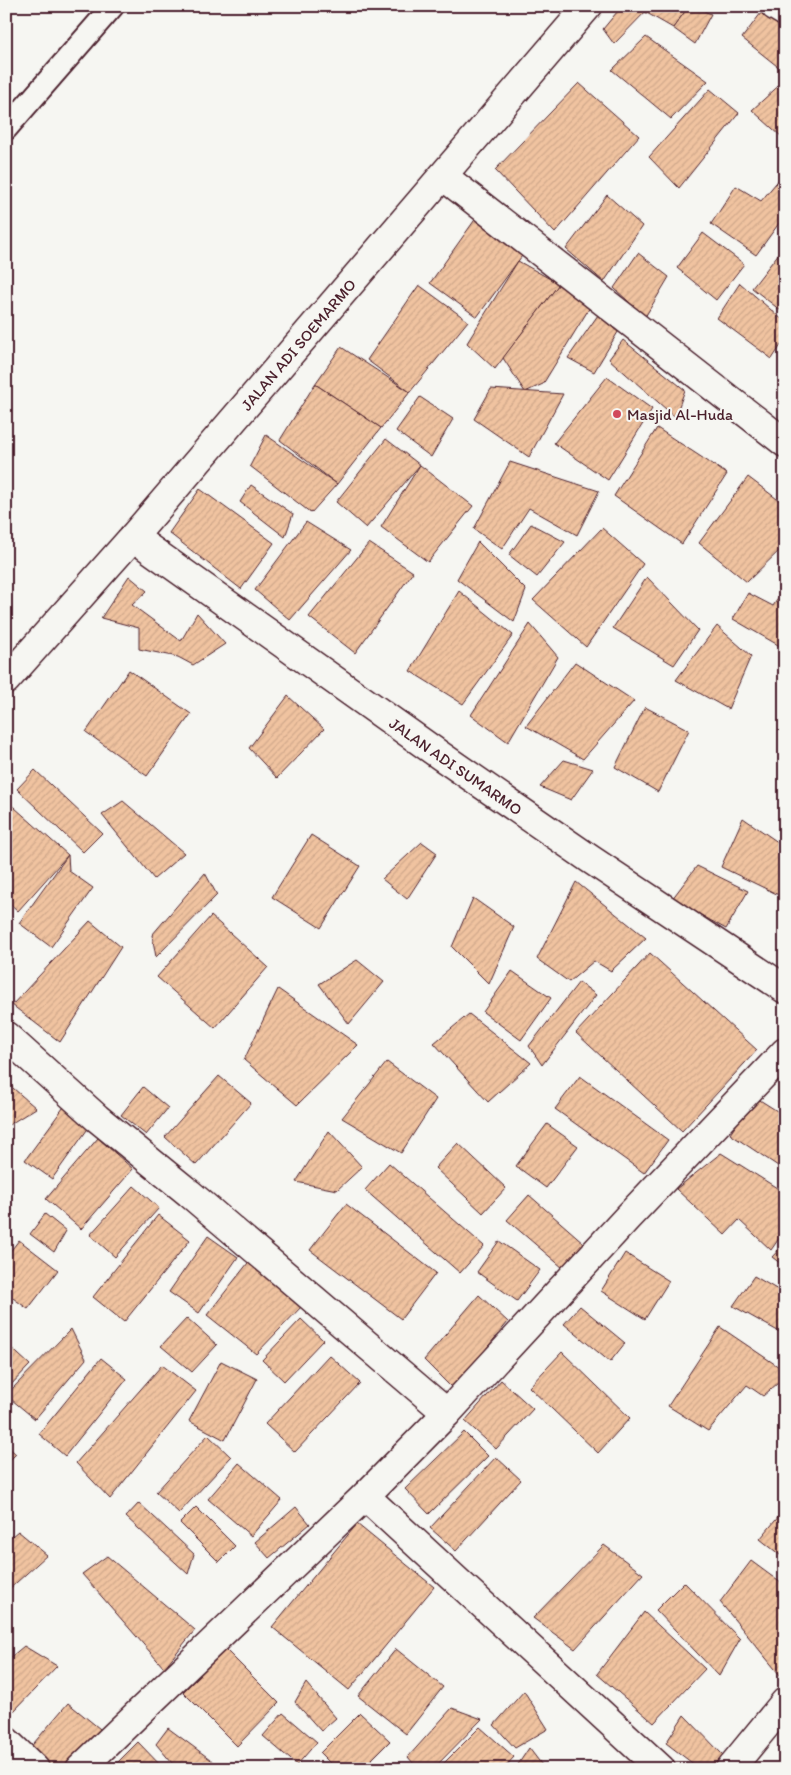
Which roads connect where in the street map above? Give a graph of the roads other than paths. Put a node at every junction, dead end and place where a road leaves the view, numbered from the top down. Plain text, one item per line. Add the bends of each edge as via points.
1 (112, 6) edge
2 (588, 6) edge
3 (775, 6) edge
4 (785, 12) edge
5 (6, 129) edge
6 (443, 176) junction
7 (785, 444) edge
8 (133, 537) junction
9 (6, 680) edge
10 (785, 989) edge
11 (6, 1036) edge
12 (785, 1052) edge
13 (447, 1413) junction
14 (365, 1496) junction
15 (785, 1702) edge
16 (6, 1740) edge
17 (35, 1769) edge
18 (80, 1769) edge
19 (661, 1769) edge
20 (730, 1769) edge

1 - 5 lane
2 - 6 main road, JALAN ADI SOEMARMO
3 - 4 main road
6 - 7 main road
6 - 8 main road, JALAN ADI SOEMARMO
8 - 9 main road, JALAN ADI SOEMARMO
8 - 10 main road, JALAN ADI SUMARMO via 441,756
11 - 13 main road via 97,1118
12 - 13 main road
13 - 14 main road
14 - 18 main road
14 - 19 main road
15 - 20 main road
16 - 17 main road

